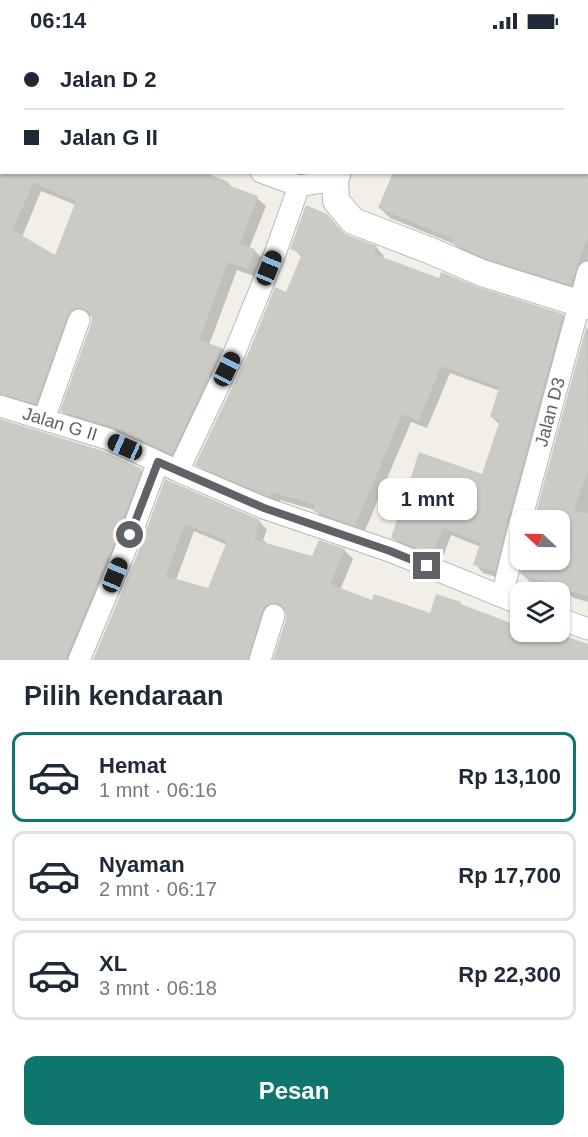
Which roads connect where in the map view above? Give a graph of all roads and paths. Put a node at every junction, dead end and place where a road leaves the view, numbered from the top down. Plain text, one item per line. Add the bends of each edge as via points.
1 (266, 174) edge
2 (337, 176) edge
3 (299, 186) junction
4 (588, 272) edge
5 (583, 304) edge
6 (80, 320) dead end
7 (0, 406) edge
8 (44, 419) junction
9 (158, 462) junction
10 (178, 471) junction
11 (524, 510) edge
12 (510, 600) edge
13 (274, 615) dead end
14 (570, 622) edge
15 (588, 629) edge
16 (79, 660) edge
17 (260, 660) edge

1 - 3 street
2 - 3 street
2 - 5 street via 336,201 353,221 482,273
3 - 10 street via 236,349
4 - 5 street, Jalan D3
5 - 11 street, Jalan D3
6 - 8 street
7 - 8 street, Jalan G II
8 - 9 street, Jalan G II via 108,439
9 - 10 street, Jalan G II
9 - 16 street
10 - 12 street, Jalan G II via 264,508 390,551
13 - 17 street
14 - 15 street

